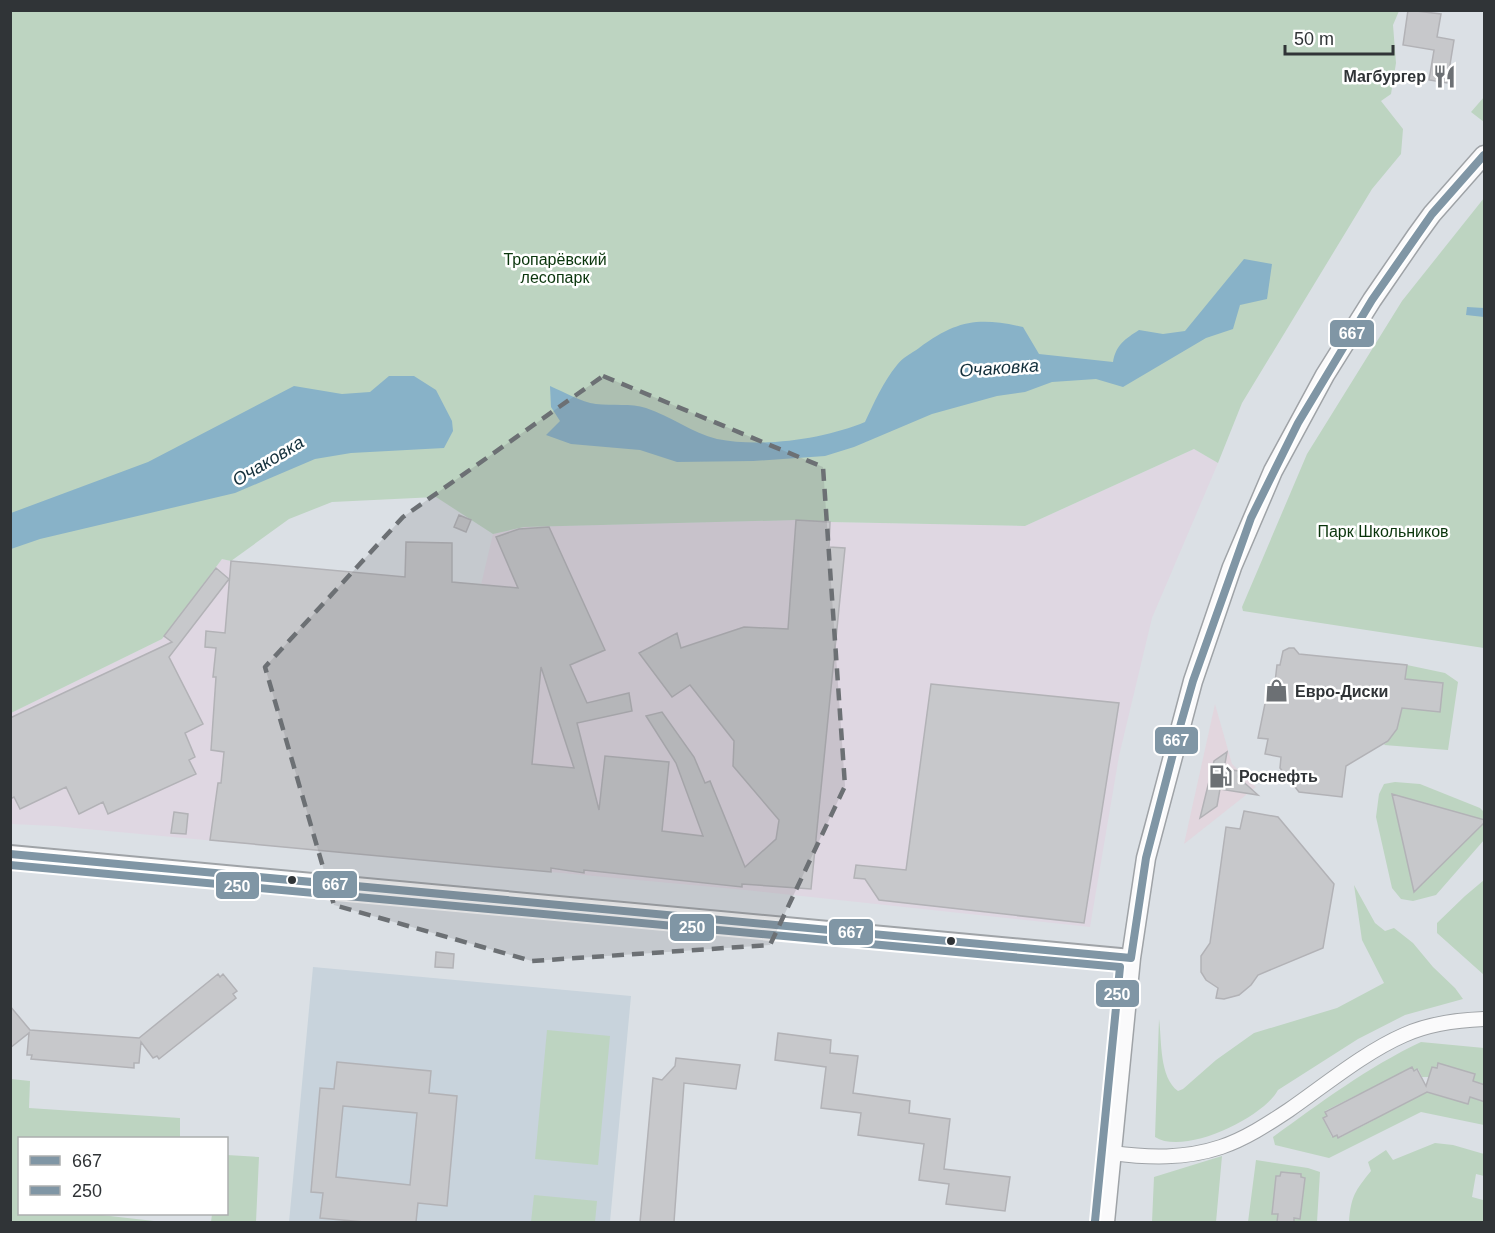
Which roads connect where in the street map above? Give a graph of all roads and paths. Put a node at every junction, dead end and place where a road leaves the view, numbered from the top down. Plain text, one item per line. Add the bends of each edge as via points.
1 (1485, 155) edge
2 (10, 854) edge
3 (1131, 958) junction
4 (1485, 1019) edge
5 (1112, 1153) junction
6 (1105, 1222) edge

1 - 3 main road via 1432,214 1372,300 1298,423 1251,518 1181,723 1146,858
2 - 3 street
3 - 5 main road
4 - 5 street via 1439,1024 1380,1046 1279,1116 1221,1147 1158,1158
5 - 6 main road

